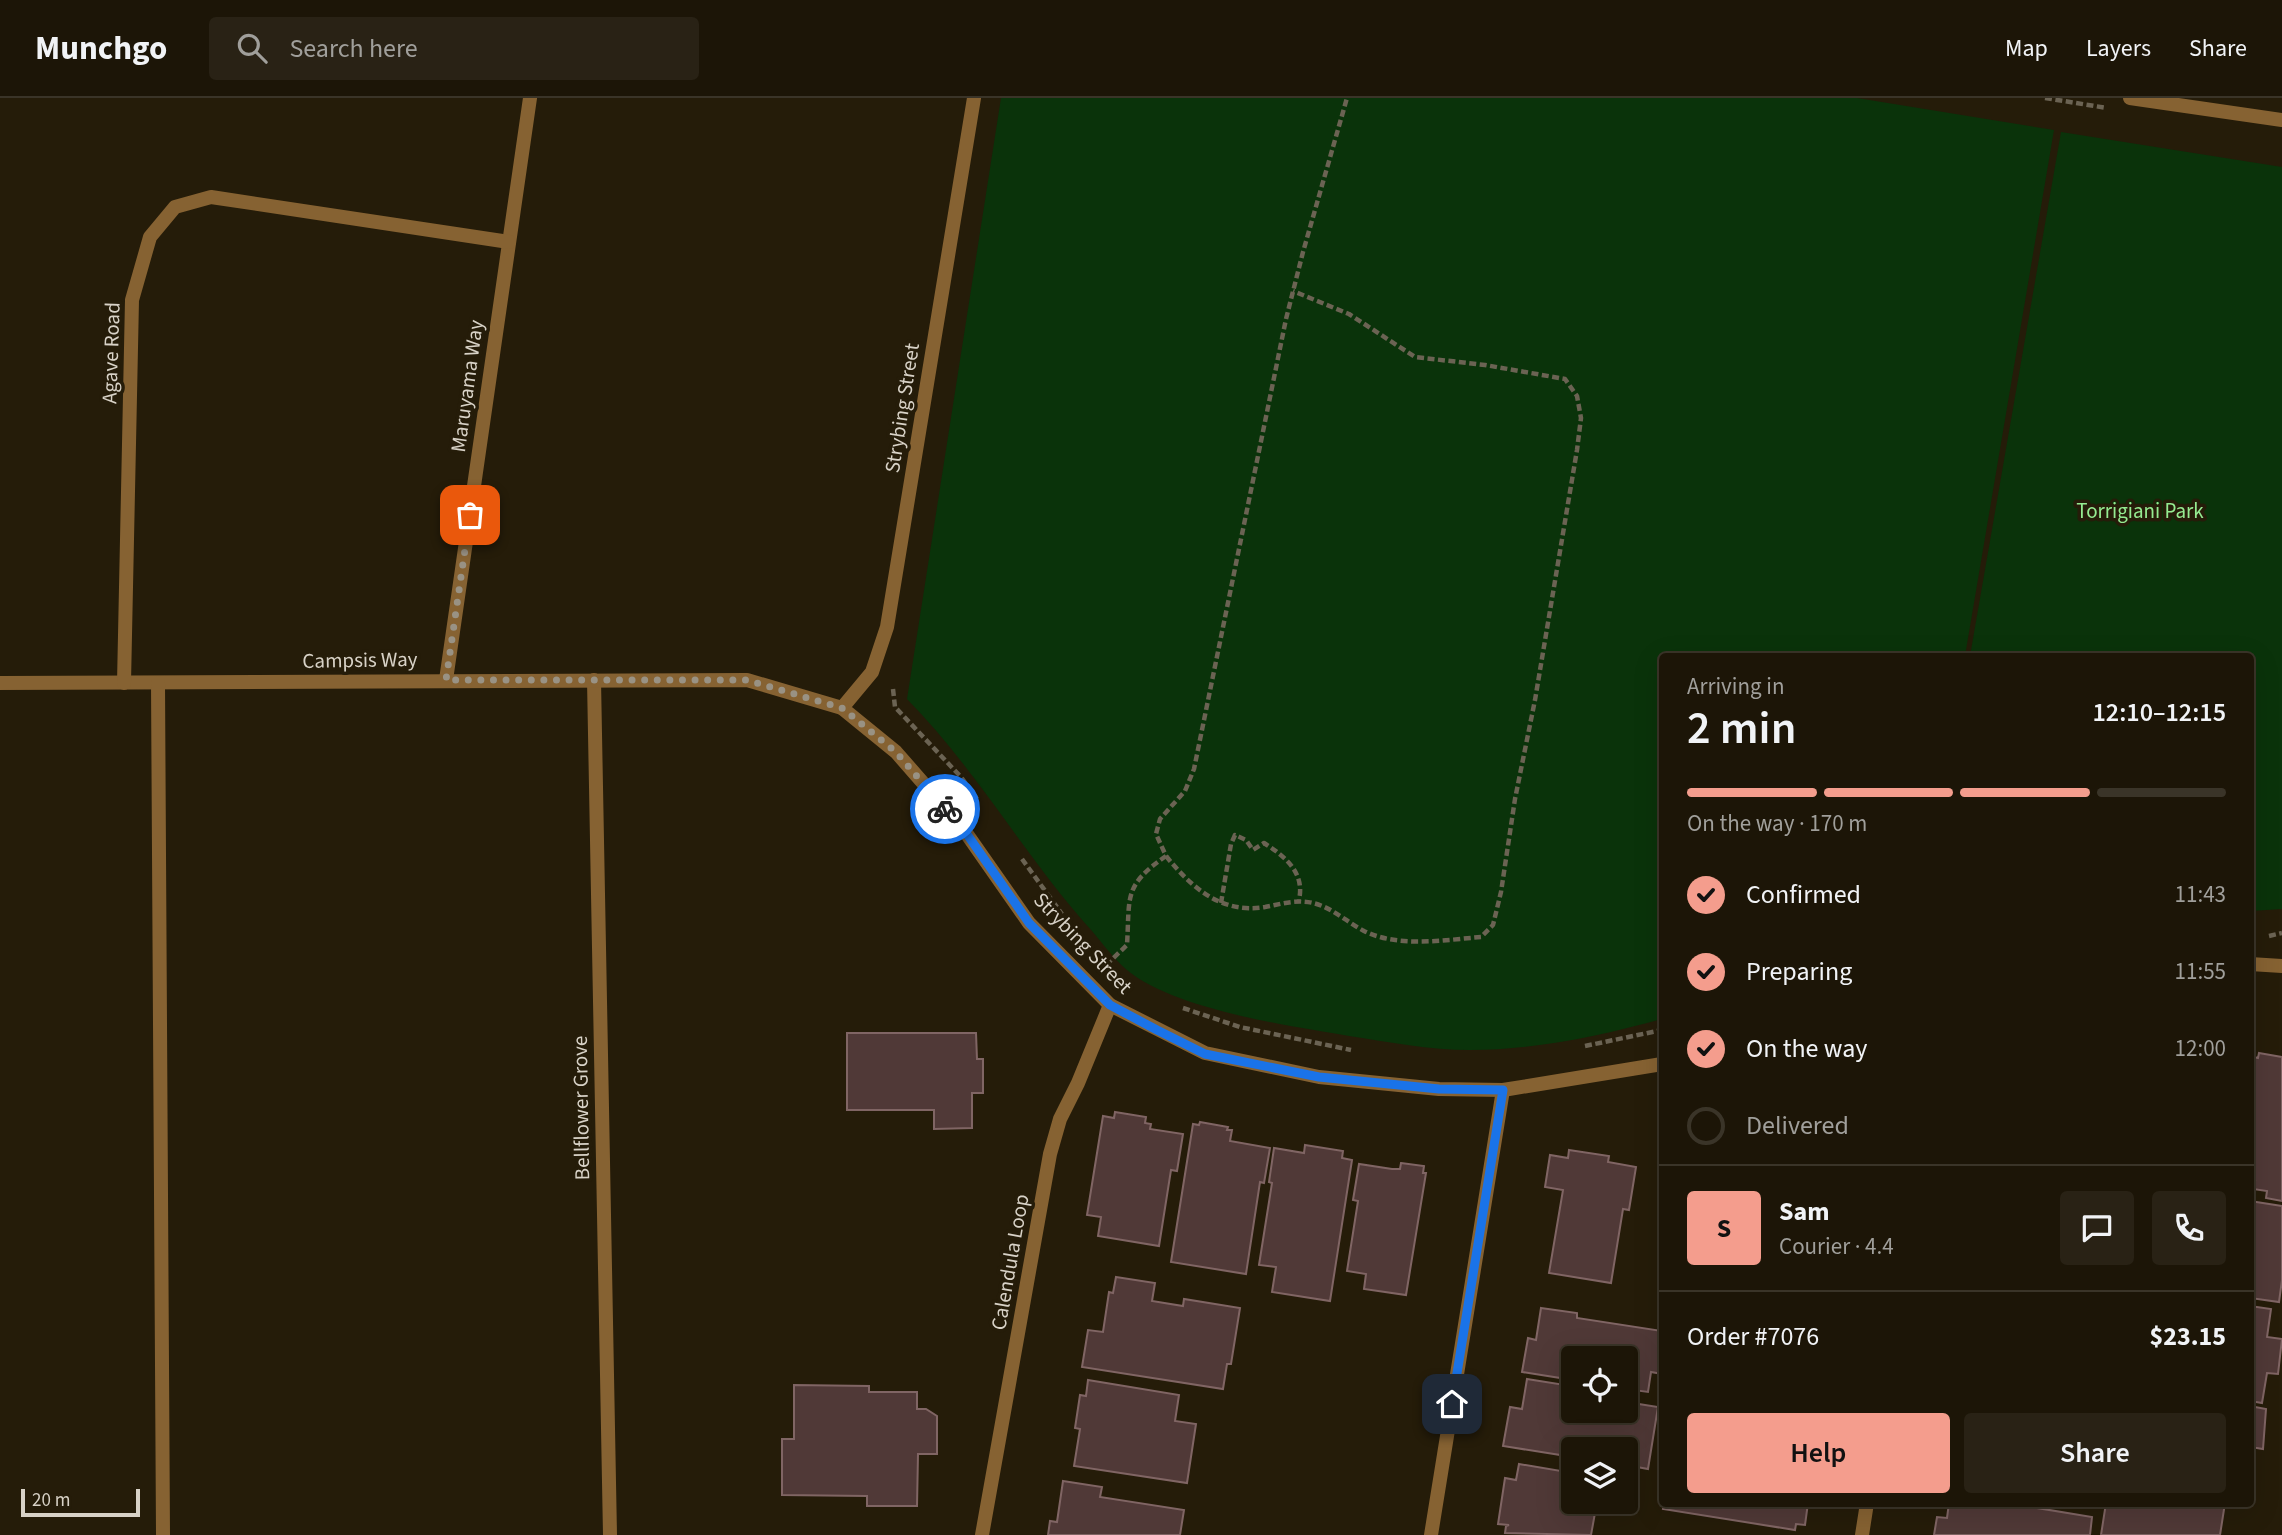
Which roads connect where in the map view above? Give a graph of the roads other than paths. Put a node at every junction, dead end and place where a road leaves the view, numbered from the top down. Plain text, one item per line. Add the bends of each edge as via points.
1 (530, 98) edge
2 (974, 98) edge
3 (2130, 98) edge
4 (2282, 120) edge
5 (509, 242) junction
6 (446, 680) junction
7 (594, 680) junction
8 (0, 683) edge
9 (124, 683) junction
10 (158, 683) junction
11 (842, 708) junction
12 (2254, 964) edge
13 (2282, 966) edge
14 (1110, 1005) junction
15 (1659, 1064) edge
16 (1503, 1090) junction
17 (1866, 1507) edge
18 (163, 1535) edge
19 (610, 1535) edge
20 (982, 1535) edge
21 (1431, 1535) edge
22 (1861, 1535) edge

1 - 5 street, Maruyama Way
2 - 11 street, Strybing Street via 887,626 872,672
3 - 4 street
5 - 6 street, Maruyama Way
5 - 9 street, Agave Road via 211,197 175,207 150,237 132,300
6 - 7 street, Campsis Way
6 - 10 street, Campsis Way
7 - 11 street, Campsis Way via 747,680
7 - 19 street, Bellflower Grove
8 - 9 street, Campsis Way
9 - 10 street, Campsis Way
10 - 18 street
11 - 14 street, Strybing Street via 896,752 964,830 1029,923
12 - 13 street
14 - 16 street, Strybing Street via 1205,1054 1319,1077 1439,1089
14 - 20 street, Calendula Loop via 1060,1119 1050,1154
15 - 16 street, Strybing Street
16 - 21 street
17 - 22 street

